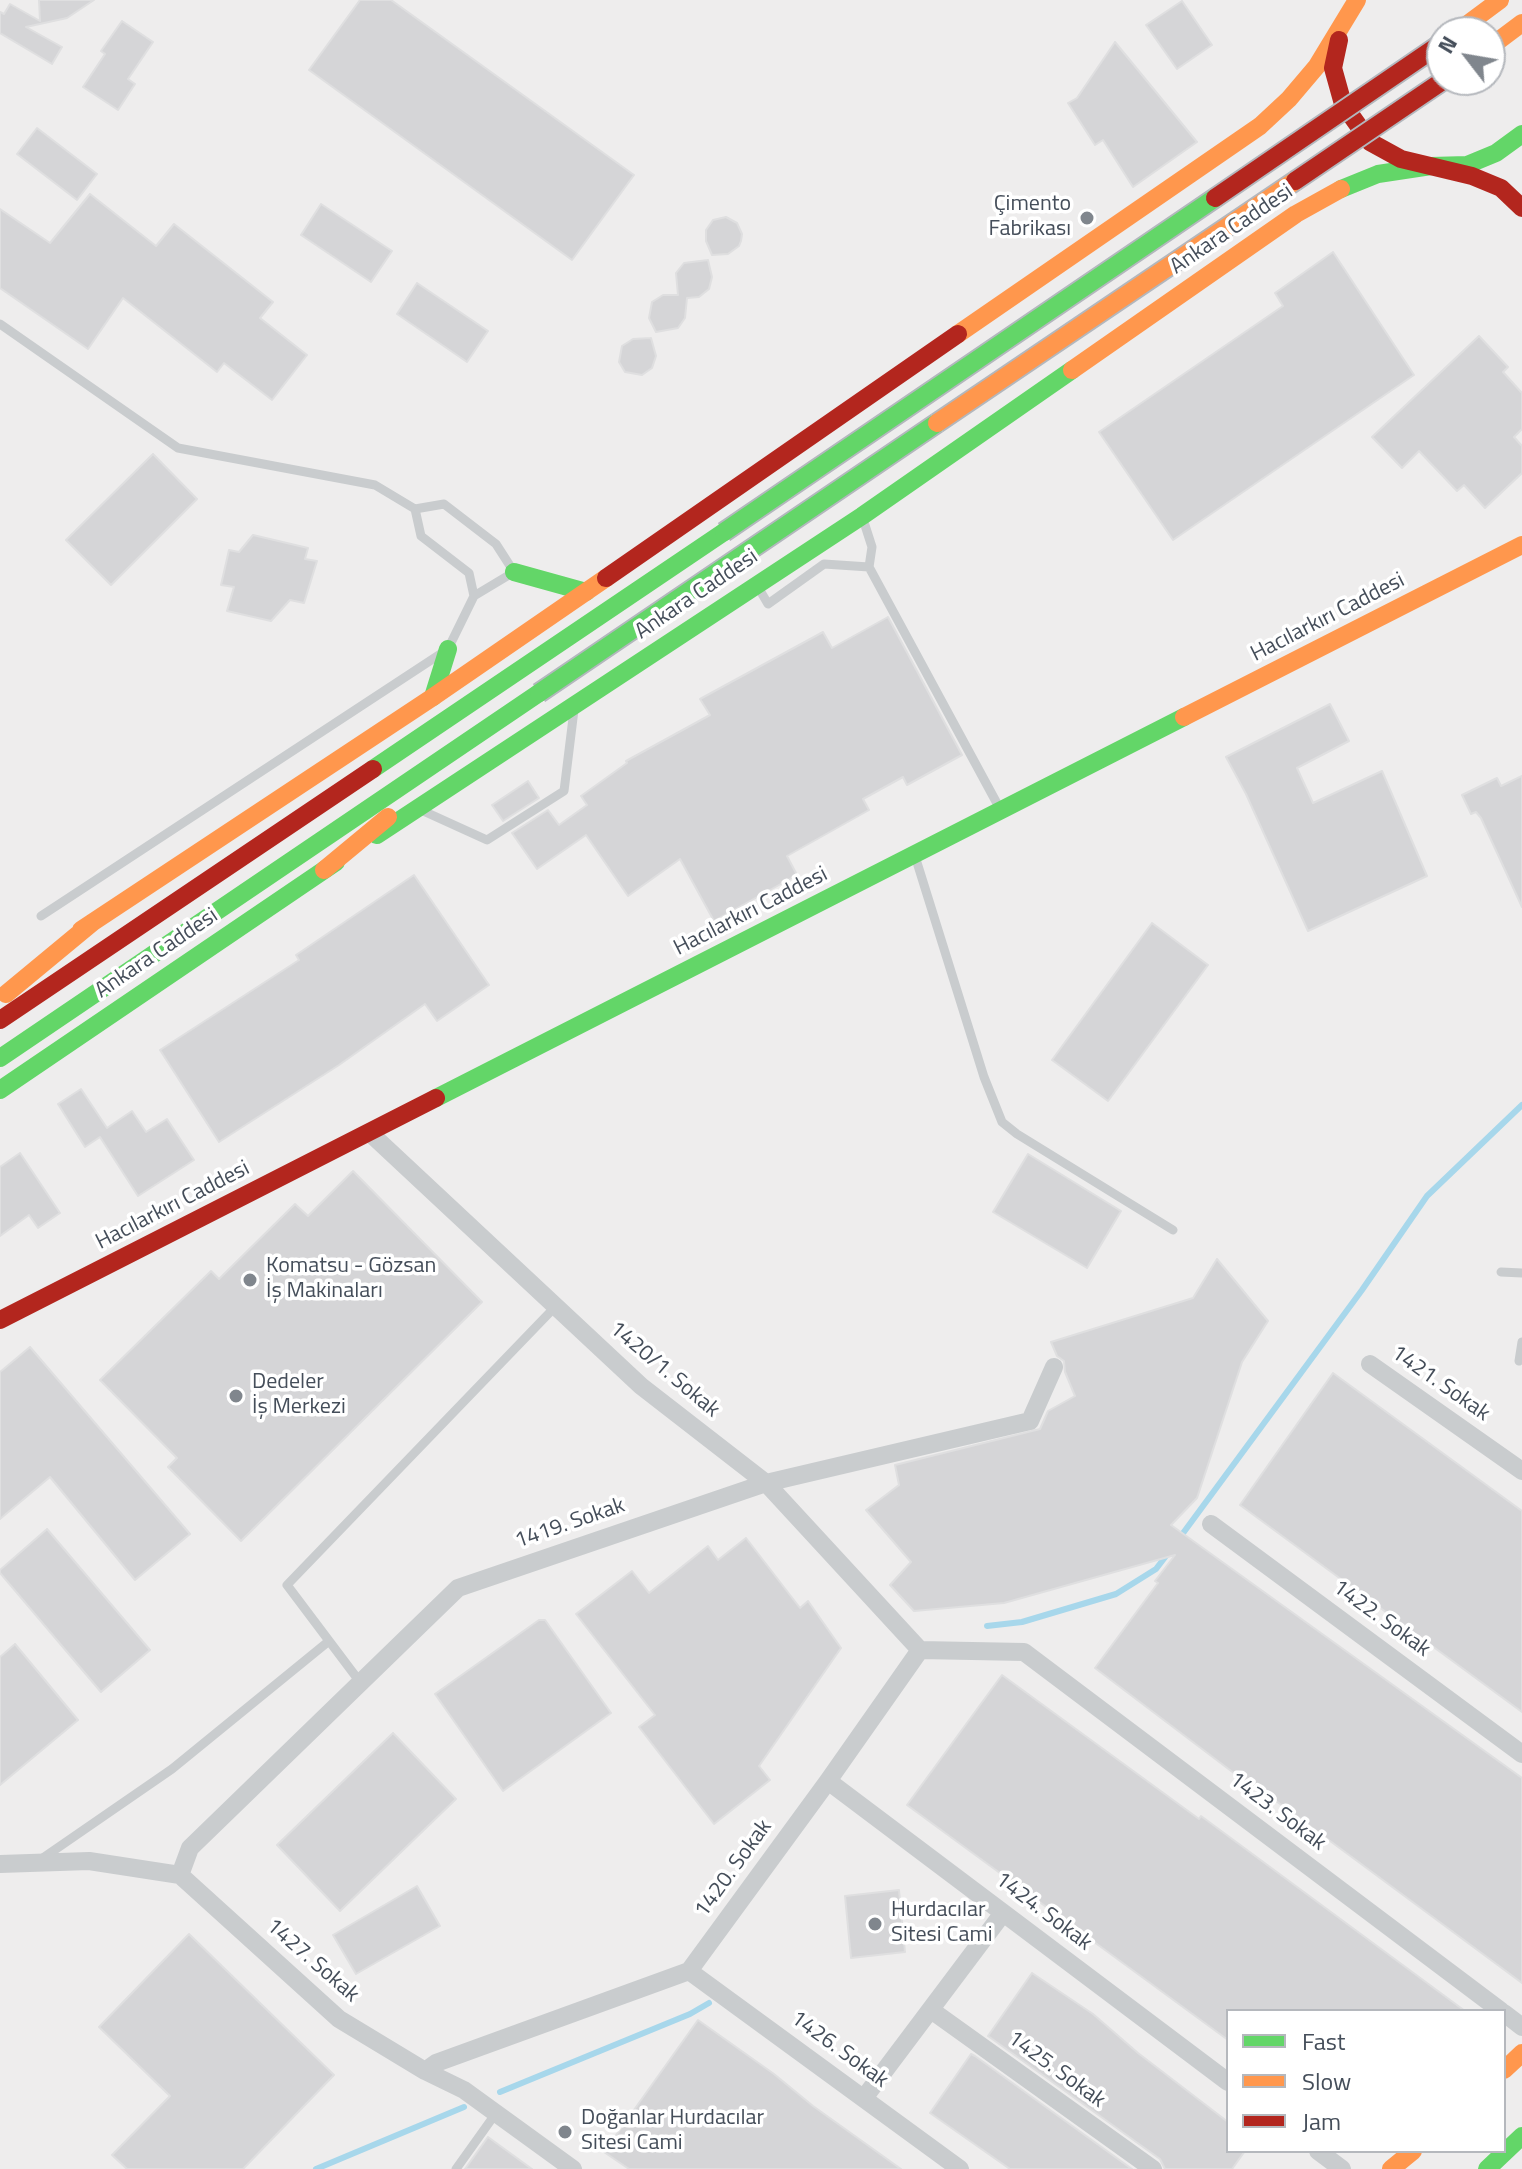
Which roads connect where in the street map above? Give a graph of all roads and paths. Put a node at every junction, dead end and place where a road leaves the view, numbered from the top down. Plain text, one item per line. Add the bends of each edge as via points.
1 (1357, 0) edge
2 (1500, 0) edge
3 (1478, 16) edge
4 (1341, 28) junction
5 (1426, 54) edge
6 (1426, 92) edge
7 (1522, 134) edge
8 (1431, 166) junction
9 (1522, 208) edge
10 (0, 324) edge
11 (415, 509) junction
12 (862, 516) junction
13 (1522, 545) edge
14 (869, 567) junction
15 (514, 572) junction
16 (756, 584) junction
17 (586, 592) junction
18 (474, 596) junction
19 (448, 649) junction
20 (539, 693) junction
21 (433, 697) junction
22 (575, 707) junction
23 (417, 809) junction
24 (1001, 812) junction
25 (915, 856) junction
26 (324, 870) junction
27 (41, 916) dead end
28 (93, 922) junction
29 (0, 986) edge
30 (0, 998) edge
31 (0, 1020) edge
32 (0, 1058) edge
33 (0, 1090) edge
34 (370, 1133) junction
35 (1173, 1230) dead end
36 (1501, 1272) dead end
37 (1522, 1273) edge
38 (556, 1306) junction
39 (0, 1320) edge
40 (1522, 1342) edge
41 (1519, 1361) dead end
42 (1370, 1364) dead end
43 (1054, 1367) dead end
44 (1522, 1471) edge
45 (766, 1483) junction
46 (1211, 1524) dead end
47 (329, 1641) junction
48 (920, 1650) junction
49 (360, 1682) junction
50 (1522, 1754) edge
51 (828, 1781) junction
52 (37, 1862) junction
53 (0, 1864) edge
54 (180, 1875) junction
55 (1003, 1913) junction
56 (689, 1971) junction
57 (1499, 2009) edge
58 (931, 2010) junction
59 (1506, 2014) edge
60 (1522, 2027) edge
61 (1522, 2053) edge
62 (1506, 2068) edge
63 (425, 2071) junction
64 (1226, 2080) edge
65 (864, 2098) junction
66 (496, 2113) junction
67 (1522, 2136) edge
68 (1506, 2151) edge
69 (1321, 2153) edge
70 (1411, 2153) edge
71 (1504, 2153) edge
72 (456, 2169) edge
73 (573, 2169) edge
74 (960, 2169) edge
75 (1153, 2169) edge
76 (1342, 2169) edge
77 (1391, 2169) edge
78 (1487, 2169) edge

1 - 4 main road, Ankara Caddesi
2 - 3 main road
4 - 8 main road, Ankara Caddesi via 1333,68 1343,104 1370,142 1401,159
4 - 17 main road, Ankara Caddesi via 1317,66 1260,126
5 - 31 main road, Ankara Caddesi, bridge
6 - 20 main road, Ankara Caddesi, bridge
7 - 8 main road, Ankara Caddesi via 1467,165
8 - 9 main road via 1501,188
8 - 12 main road, Ankara Caddesi via 1378,174 1296,214
10 - 11 lane via 178,448 375,485
11 - 15 lane via 444,504 496,544
11 - 18 lane via 421,536 469,573
12 - 14 lane via 872,547
12 - 16 main road, Ankara Caddesi
13 - 24 main road, Hacılarkırı Caddesi
14 - 16 lane via 824,564 768,604
14 - 24 lane
15 - 17 main road
15 - 18 lane
16 - 22 main road, Ankara Caddesi
17 - 21 main road, Ankara Caddesi
18 - 19 lane
19 - 21 main road
19 - 27 lane
20 - 26 main road
20 - 32 main road, Ankara Caddesi
21 - 28 main road, Ankara Caddesi
22 - 23 main road, Ankara Caddesi
22 - 23 lane via 564,791 487,840
23 - 26 main road, Ankara Caddesi
24 - 25 main road, Hacılarkırı Caddesi
25 - 34 main road, Hacılarkırı Caddesi
25 - 35 lane via 1002,1122
26 - 33 main road, Ankara Caddesi
28 - 29 main road, Ankara Caddesi
28 - 30 main road
34 - 38 street, 1420/1. Sokak
34 - 39 main road, Hacılarkırı Caddesi
36 - 37 lane
38 - 45 street, 1420/1. Sokak via 641,1386
38 - 47 lane via 287,1585
40 - 41 lane
42 - 44 street, 1421. Sokak
43 - 45 street, 1419. Sokak via 1030,1421
45 - 48 street, 1420/1. Sokak
45 - 49 street, 1419. Sokak via 458,1588
46 - 50 street, 1422. Sokak
47 - 49 lane
47 - 52 lane via 172,1769
48 - 51 street, 1420. Sokak
48 - 57 street, 1423. Sokak via 1024,1652
49 - 54 street, 1419. Sokak via 190,1848
51 - 55 street, 1424. Sokak
51 - 56 street, 1420. Sokak
52 - 53 street
52 - 54 street via 89,1861
54 - 63 street, 1427. Sokak via 339,2019
55 - 58 street
55 - 64 street, 1424. Sokak
56 - 63 street
56 - 65 street, 1426. Sokak
58 - 65 street
58 - 75 street, 1425. Sokak
59 - 60 street, 1423. Sokak
61 - 62 main road
63 - 66 street, 1427. Sokak
65 - 74 street, 1426. Sokak
66 - 72 lane
66 - 73 street, 1427. Sokak
67 - 68 main road
69 - 76 street
70 - 77 main road
71 - 78 main road

